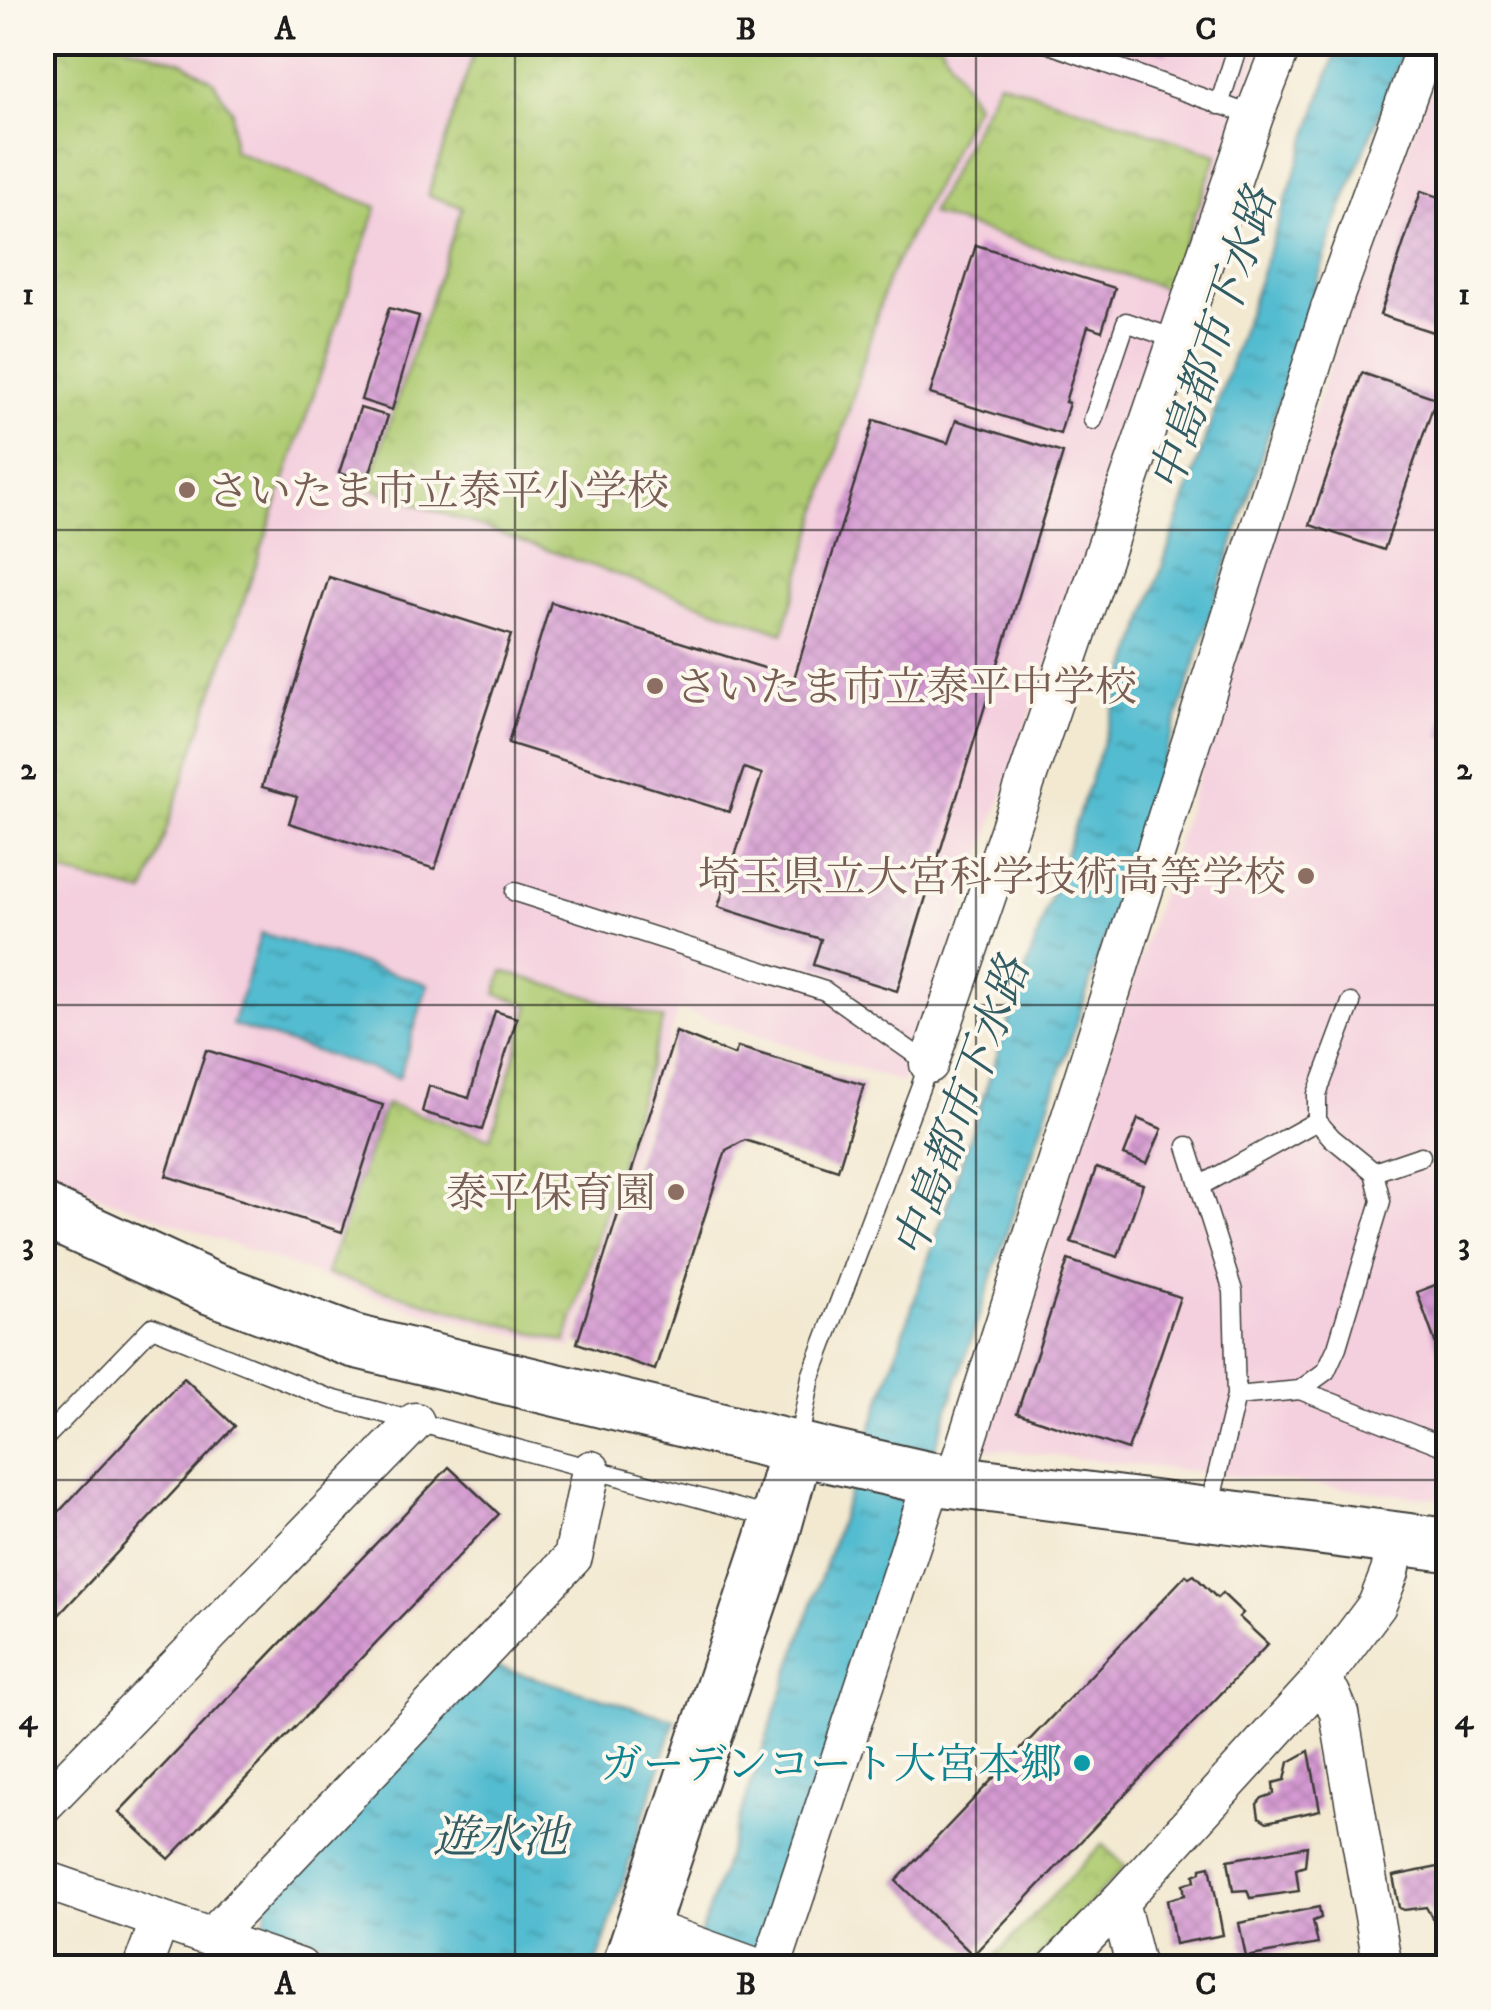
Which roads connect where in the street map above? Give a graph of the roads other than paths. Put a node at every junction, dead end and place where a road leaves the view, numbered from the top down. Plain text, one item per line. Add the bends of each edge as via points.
1 (1044, 42) edge
2 (1239, 42) edge
3 (1283, 42) edge
4 (1428, 42) edge
5 (1237, 110) junction
6 (1178, 340) junction
7 (1093, 420) dead end
8 (515, 892) dead end
9 (1351, 1003) dead end
10 (929, 1064) junction
11 (1317, 1121) junction
12 (1187, 1146) dead end
13 (1421, 1156) dead end
14 (1374, 1172) junction
15 (1200, 1186) junction
16 (42, 1210) edge
17 (1300, 1390) junction
18 (1236, 1396) junction
19 (415, 1422) junction
20 (42, 1440) edge
21 (1448, 1448) edge
22 (815, 1453) junction
23 (591, 1470) junction
24 (938, 1479) junction
25 (1208, 1512) junction
26 (778, 1519) junction
27 (1398, 1538) junction
28 (1448, 1545) edge
29 (1320, 1681) junction
30 (42, 1806) edge
31 (42, 1879) edge
32 (1119, 1902) junction
33 (160, 1920) junction
34 (212, 1937) junction
35 (649, 1944) edge
36 (755, 1965) edge
37 (142, 1968) edge
38 (300, 1968) edge
39 (1056, 1968) edge
40 (1136, 1968) edge
41 (1383, 1968) edge

1 - 5 lane
2 - 5 lane
3 - 5 street
4 - 24 street via 1330,309
5 - 6 street
6 - 7 lane via 1126,322
6 - 10 street
8 - 10 lane via 825,990
9 - 11 lane via 1316,1094
10 - 22 lane via 811,1377
11 - 14 lane
11 - 15 lane
12 - 15 lane
13 - 14 lane
14 - 17 lane via 1381,1201 1337,1348 1326,1371
15 - 18 lane via 1233,1291
16 - 22 street via 211,1288 353,1341
17 - 18 lane
17 - 21 lane
18 - 25 lane
19 - 20 lane via 331,1400 152,1327
19 - 23 lane
19 - 30 street
22 - 24 street
22 - 26 street
23 - 26 lane
23 - 34 street via 572,1557
24 - 25 street
24 - 36 street
25 - 27 street
26 - 35 street
27 - 28 street
27 - 29 street via 1377,1604
29 - 32 street
29 - 41 street via 1338,1713
31 - 33 street
32 - 39 street
32 - 40 street
33 - 34 street
33 - 37 street
34 - 38 street
35 - 36 street

